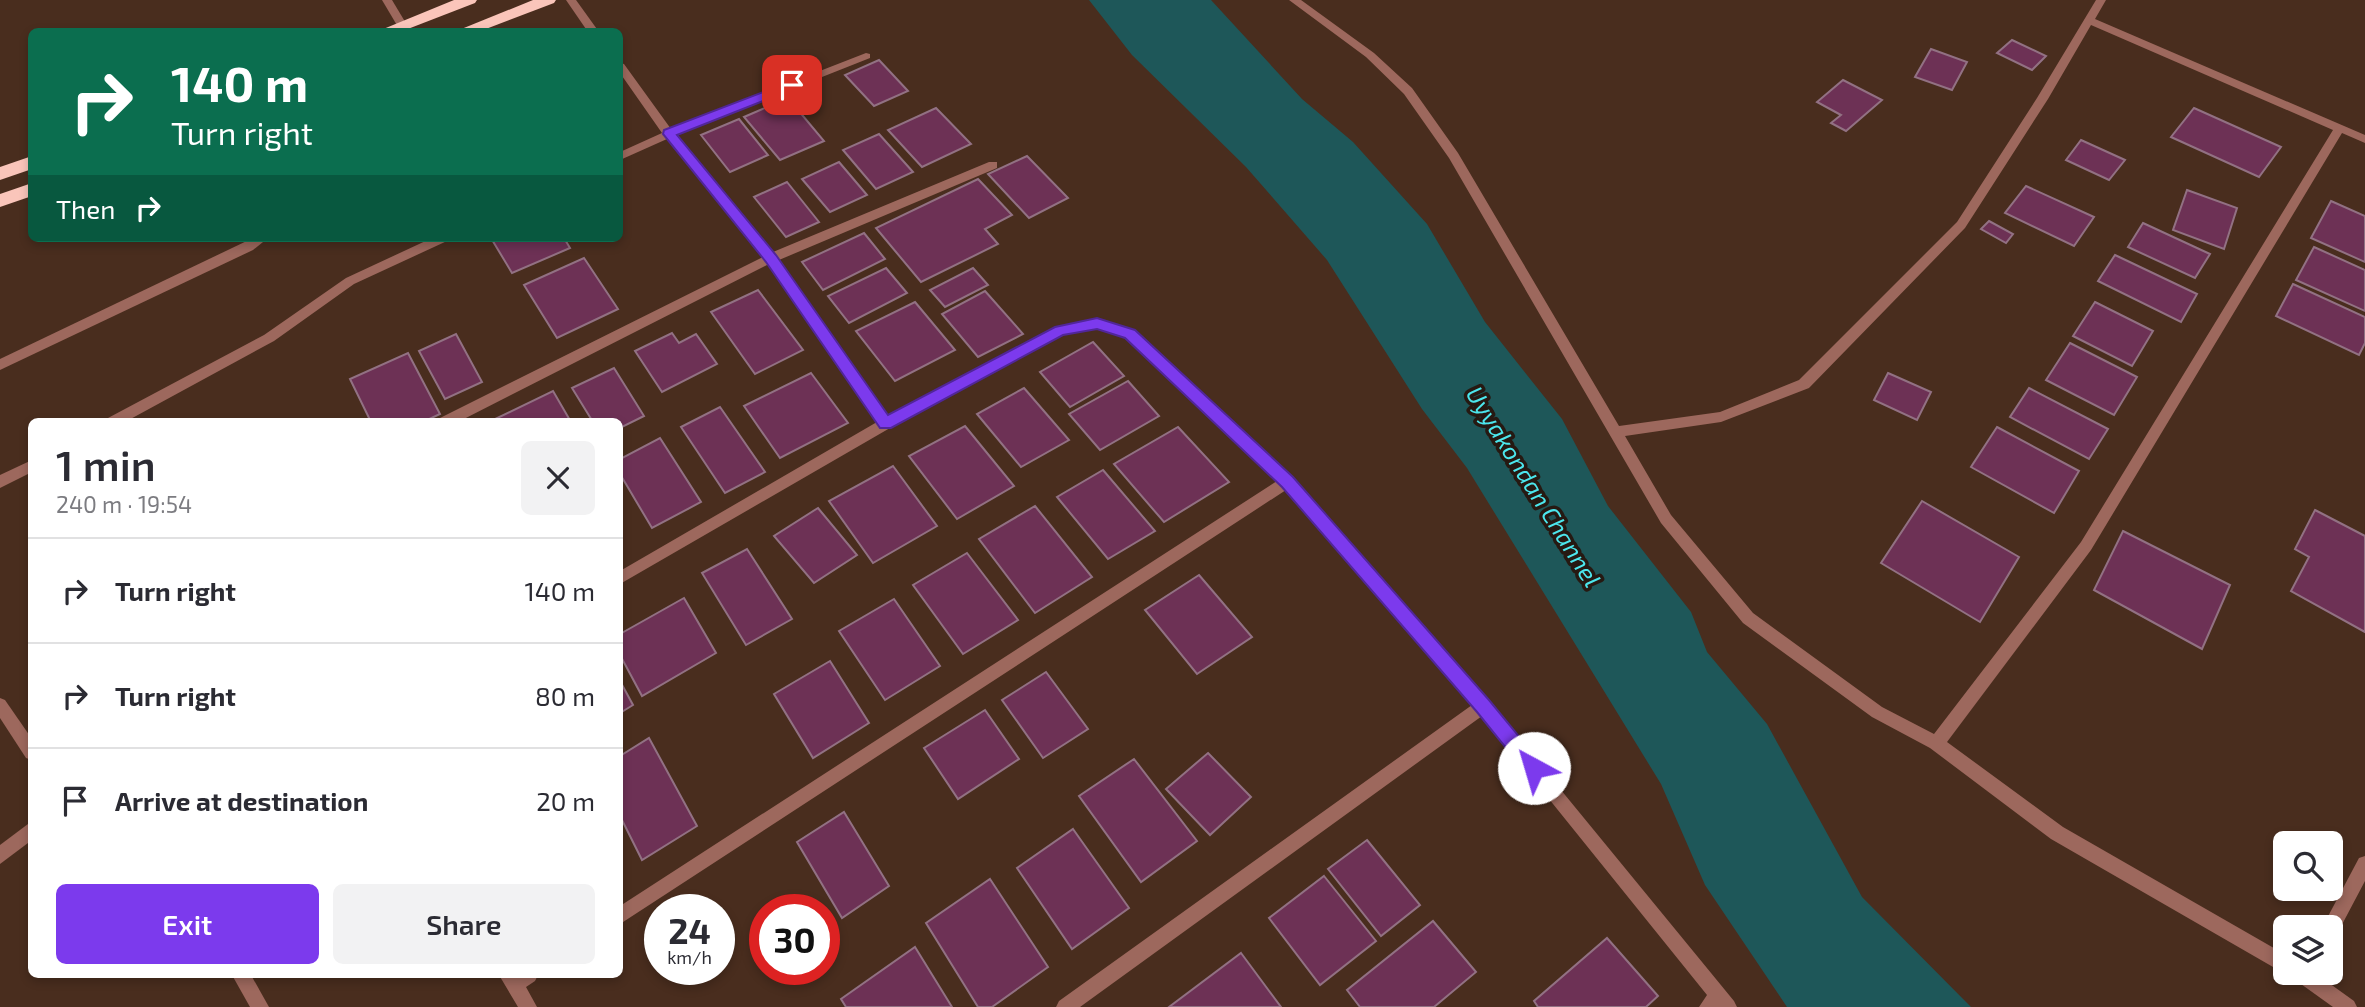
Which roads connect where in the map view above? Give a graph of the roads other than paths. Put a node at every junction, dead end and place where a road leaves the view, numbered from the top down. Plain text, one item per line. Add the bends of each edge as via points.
1 (387, 0) edge
2 (470, 0) edge
3 (548, 0) edge
4 (572, 0) edge
5 (1294, 0) edge
6 (2101, 0) edge
7 (2089, 20) junction
8 (402, 25) junction
9 (394, 28) edge
10 (473, 28) edge
11 (591, 28) edge
12 (866, 56) dead end
13 (623, 70) edge
14 (2340, 129) junction
15 (669, 134) junction
16 (2365, 139) edge
17 (623, 155) edge
18 (28, 164) edge
19 (992, 164) dead end
20 (0, 174) edge
21 (28, 190) edge
22 (0, 201) edge
23 (257, 242) edge
24 (434, 242) edge
25 (771, 258) junction
26 (0, 365) edge
27 (120, 418) edge
28 (453, 418) edge
29 (885, 424) junction
30 (1617, 432) junction
31 (28, 467) edge
32 (0, 482) edge
33 (1287, 482) junction
34 (623, 576) edge
35 (0, 705) edge
36 (1483, 706) junction
37 (1937, 743) junction
38 (28, 747) edge
39 (28, 832) edge
40 (0, 856) edge
41 (2365, 864) edge
42 (623, 914) edge
43 (2338, 915) edge
44 (2273, 958) edge
45 (244, 978) edge
46 (517, 978) edge
47 (2319, 985) edge
48 (1718, 1003) edge
49 (260, 1007) edge
50 (528, 1007) edge
51 (1065, 1007) edge
52 (2348, 1007) edge

1 - 8 street
2 - 8 highway
3 - 10 highway
4 - 11 street
5 - 30 street via 1370,55 1408,91 1454,156
6 - 7 street
7 - 14 street
7 - 30 street via 1961,225 1804,384 1721,417
8 - 9 highway
12 - 15 street
13 - 15 street
14 - 16 street
14 - 37 street via 2085,546
15 - 17 street
15 - 25 street
18 - 20 highway
19 - 25 street
21 - 22 highway
23 - 26 street
24 - 27 street via 350,281 269,338
25 - 28 street
25 - 29 street
29 - 33 street via 1060,330 1097,324 1130,334
29 - 34 street
30 - 37 street via 1666,519 1748,618 1877,712
31 - 32 street
33 - 36 street
33 - 42 street
35 - 38 street
36 - 48 street
36 - 51 street
37 - 44 street via 2057,833
39 - 40 street
41 - 43 street
45 - 49 street
46 - 50 street
47 - 52 street

